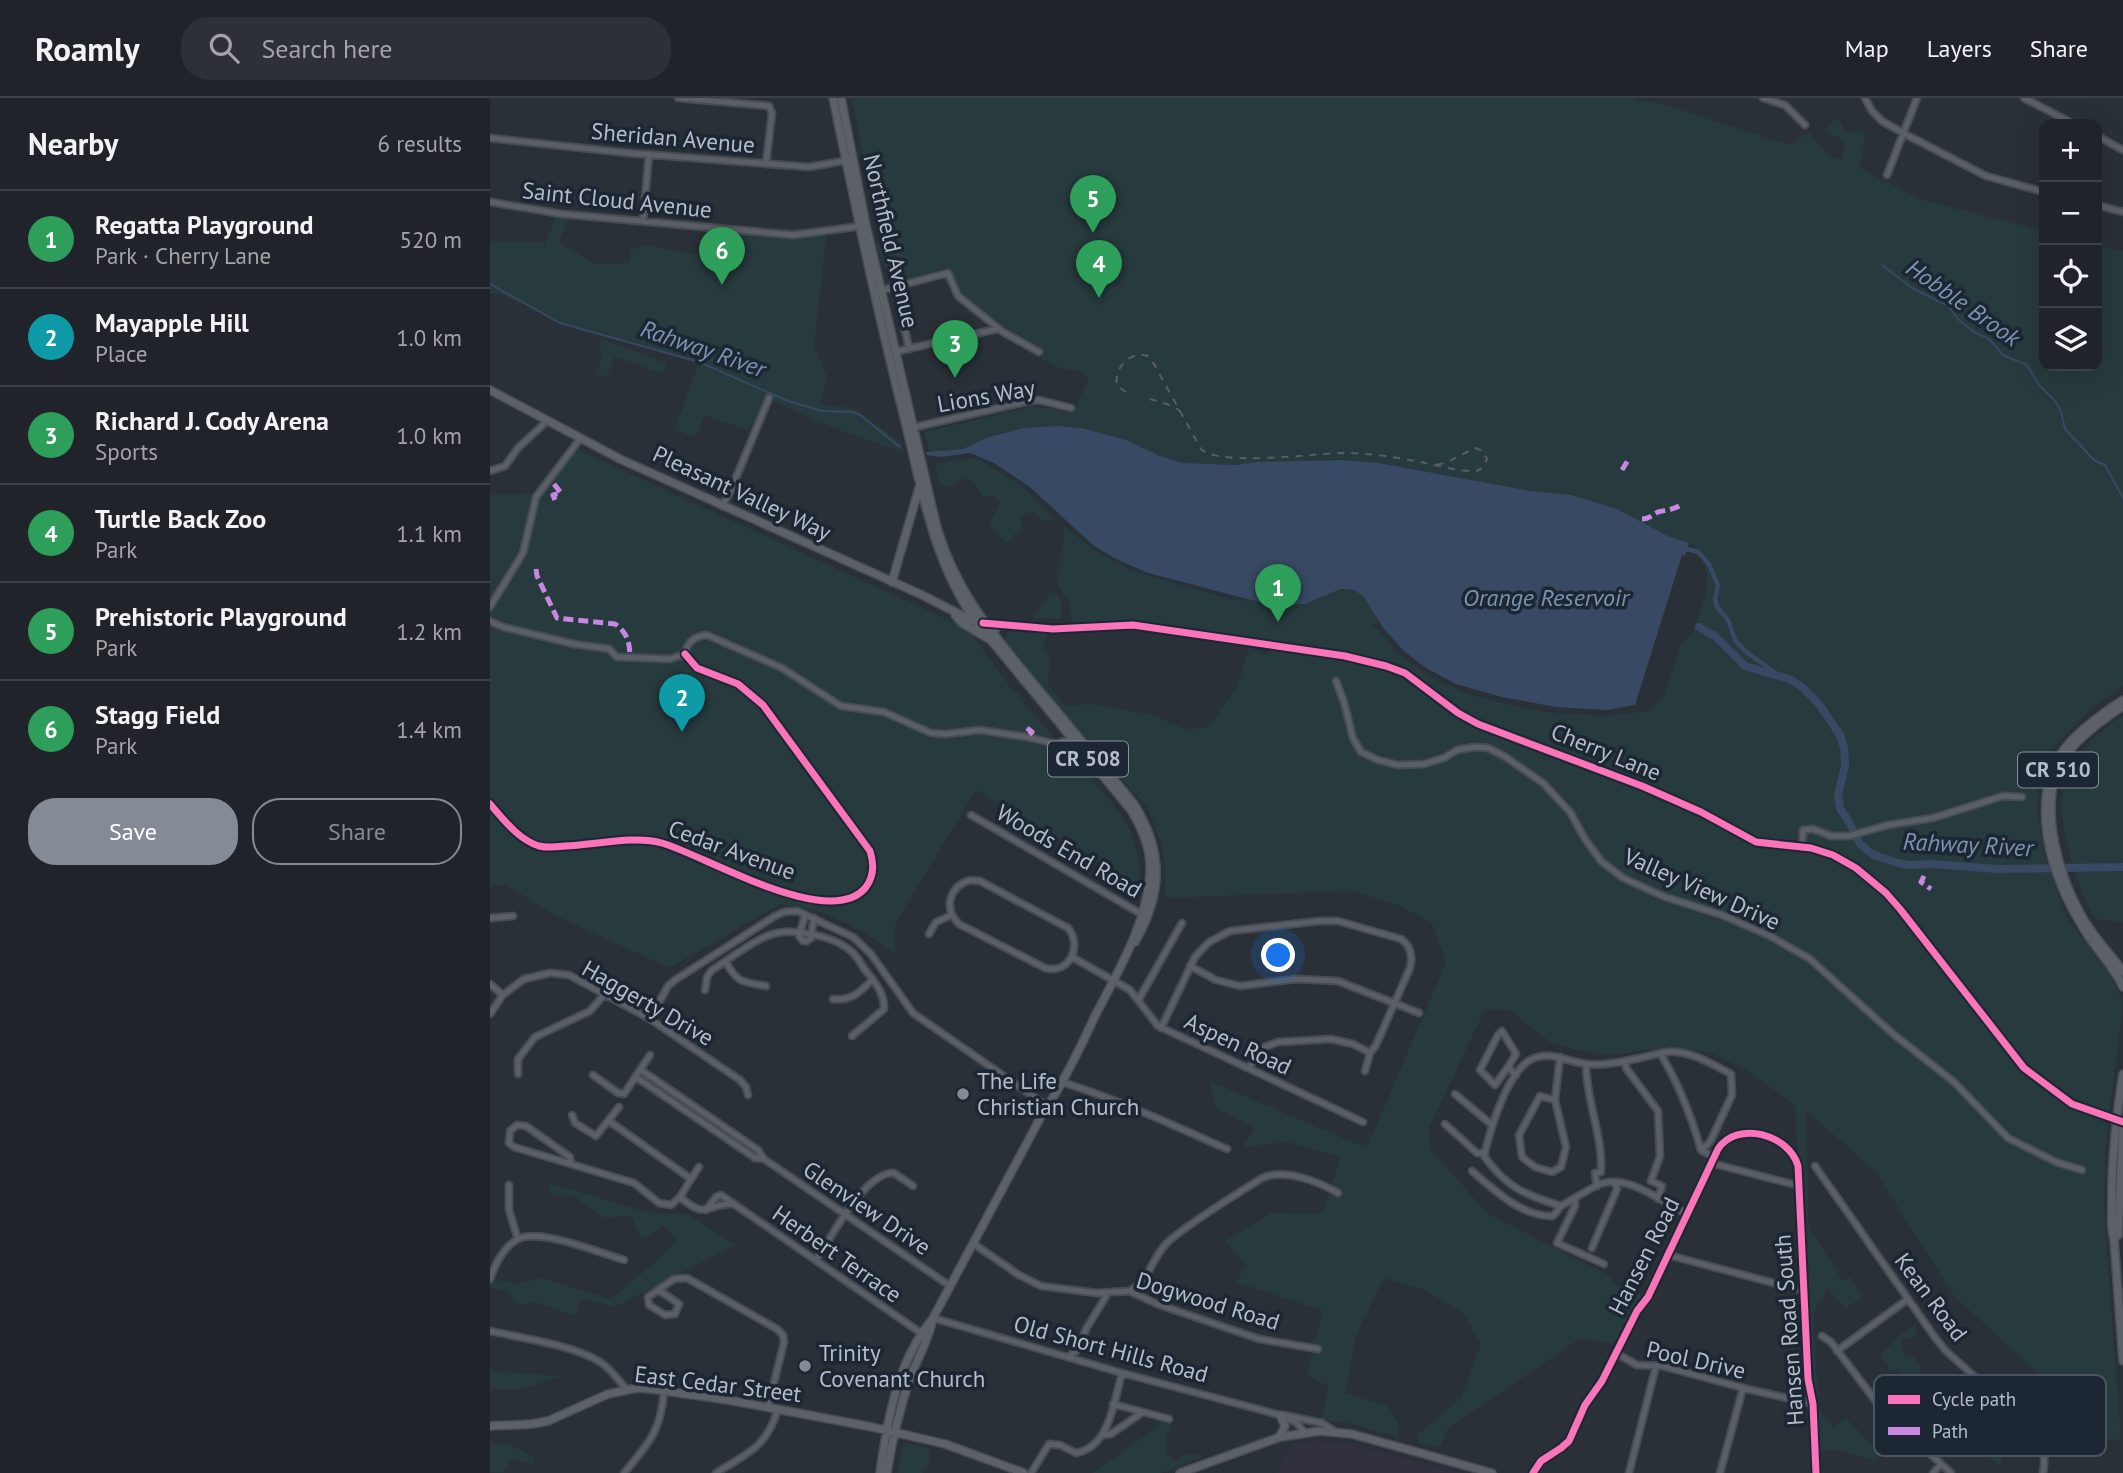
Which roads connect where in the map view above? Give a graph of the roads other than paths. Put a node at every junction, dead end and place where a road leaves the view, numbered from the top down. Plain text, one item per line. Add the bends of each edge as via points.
1 (678, 98) edge
2 (834, 98) edge
3 (841, 98) edge
4 (1763, 98) edge
5 (1787, 98) edge
6 (1865, 98) edge
7 (1917, 98) edge
8 (2024, 98) edge
9 (1786, 106) junction
10 (2064, 119) edge
11 (1805, 124) dead end
12 (1903, 133) junction
13 (490, 138) edge
14 (2102, 139) edge
15 (2123, 150) edge
16 (649, 154) junction
17 (849, 160) junction
18 (766, 164) junction
19 (1887, 175) dead end
20 (2039, 191) edge
21 (490, 202) edge
22 (2102, 206) edge
23 (2123, 212) edge
24 (643, 221) junction
25 (863, 225) junction
26 (895, 286) junction
27 (878, 292) junction
28 (998, 329) junction
29 (909, 348) junction
30 (892, 352) junction
31 (1039, 352) dead end
32 (490, 390) edge
33 (769, 398) dead end
34 (1071, 408) dead end
35 (547, 421) junction
36 (911, 428) junction
37 (580, 439) junction
38 (490, 471) edge
39 (920, 484) junction
40 (926, 496) junction
41 (722, 506) junction
42 (892, 582) junction
43 (490, 607) edge
44 (953, 611) junction
45 (490, 621) edge
46 (979, 622) junction
47 (1001, 624) junction
48 (992, 638) junction
49 (682, 654) junction
50 (1336, 681) dead end
51 (2123, 700) edge
52 (2123, 706) edge
53 (1071, 739) junction
54 (2022, 797) dead end
55 (490, 804) edge
56 (971, 815) dead end
57 (1802, 847) junction
58 (2057, 861) junction
59 (2061, 875) junction
60 (805, 915) junction
61 (952, 915) junction
62 (513, 916) dead end
63 (1146, 916) junction
64 (490, 918) edge
65 (814, 918) junction
66 (1182, 923) dead end
67 (801, 932) junction
68 (811, 934) junction
69 (929, 934) dead end
70 (1072, 957) junction
71 (726, 962) junction
72 (1190, 966) junction
73 (2123, 972) edge
74 (873, 980) junction
75 (1114, 980) junction
76 (490, 984) edge
77 (766, 986) dead end
78 (2123, 987) edge
79 (705, 989) dead end
80 (605, 993) junction
81 (503, 995) junction
82 (833, 999) dead end
83 (1139, 999) junction
84 (1395, 1003) junction
85 (1419, 1013) dead end
86 (490, 1014) edge
87 (650, 1019) junction
88 (1161, 1028) junction
89 (852, 1036) dead end
90 (1370, 1053) junction
91 (1660, 1053) junction
92 (650, 1055) dead end
93 (1560, 1057) junction
94 (1625, 1061) junction
95 (1586, 1064) junction
96 (1508, 1067) junction
97 (1249, 1069) junction
98 (641, 1070) junction
99 (1365, 1071) dead end
100 (518, 1074) dead end
101 (2123, 1074) edge
102 (593, 1075) dead end
103 (1516, 1075) junction
104 (636, 1077) junction
105 (1062, 1082) junction
106 (1455, 1094) dead end
107 (748, 1095) dead end
108 (1555, 1100) junction
109 (1047, 1106) junction
110 (620, 1107) dead end
111 (572, 1115) dead end
112 (608, 1121) junction
113 (1363, 1122) dead end
114 (2121, 1122) edge
115 (1445, 1124) dead end
116 (1492, 1125) junction
117 (1227, 1149) dead end
118 (1701, 1150) junction
119 (1485, 1153) junction
120 (764, 1159) junction
121 (1713, 1160) junction
122 (571, 1164) junction
123 (699, 1167) dead end
124 (1815, 1167) dead end
125 (2082, 1170) dead end
126 (1472, 1171) dead end
127 (691, 1179) junction
128 (1615, 1182) junction
129 (509, 1185) dead end
130 (1800, 1185) junction
131 (913, 1186) dead end
132 (1597, 1186) junction
133 (1338, 1193) dead end
134 (680, 1197) junction
135 (1575, 1198) junction
136 (1658, 1199) junction
137 (734, 1203) junction
138 (1561, 1206) junction
139 (706, 1210) junction
140 (846, 1214) junction
141 (1687, 1214) junction
142 (518, 1239) junction
143 (974, 1244) junction
144 (1592, 1248) dead end
145 (1668, 1255) junction
146 (624, 1260) dead end
147 (816, 1260) junction
148 (1604, 1264) dead end
149 (490, 1279) edge
150 (950, 1286) junction
151 (660, 1291) junction
152 (1129, 1291) junction
153 (1804, 1291) junction
154 (1108, 1293) junction
155 (1908, 1299) junction
156 (933, 1318) junction
157 (490, 1331) edge
158 (921, 1334) junction
159 (1822, 1336) dead end
160 (1318, 1349) dead end
161 (1837, 1351) junction
162 (1615, 1353) junction
163 (1068, 1357) junction
164 (2123, 1361) edge
165 (916, 1364) junction
166 (1656, 1366) junction
167 (1122, 1373) junction
168 (1973, 1375) edge
169 (1743, 1388) junction
170 (626, 1390) junction
171 (664, 1391) junction
172 (1874, 1401) edge
173 (1113, 1404) junction
174 (1813, 1404) junction
175 (768, 1407) junction
176 (778, 1409) junction
177 (1143, 1412) junction
178 (1280, 1415) junction
179 (1169, 1419) dead end
180 (490, 1426) edge
181 (890, 1431) junction
182 (1334, 1431) junction
183 (1304, 1432) junction
184 (1103, 1436) junction
185 (1280, 1437) junction
186 (1933, 1456) edge
187 (1941, 1464) junction
188 (624, 1473) edge
189 (716, 1473) edge
190 (880, 1473) edge
191 (887, 1473) edge
192 (1024, 1473) edge
193 (1031, 1473) edge
194 (1180, 1473) edge
195 (1492, 1473) edge
196 (1533, 1473) edge
197 (1629, 1473) edge
198 (1720, 1473) edge
199 (1816, 1473) edge
200 (1933, 1473) edge
201 (1951, 1473) edge

1 - 18 street via 767,105 771,108
2 - 17 main road, Northfield Avenue / CR 508
3 - 17 main road, Northfield Avenue / CR 508
4 - 9 street
5 - 9 street
6 - 12 street via 1882,121
7 - 12 street
8 - 10 street
9 - 11 street
12 - 19 street
12 - 20 street via 1986,176
13 - 16 street, Sheridan Avenue
14 - 15 street
16 - 18 street, Sheridan Avenue
16 - 24 street
17 - 18 street, Sheridan Avenue via 809,167
17 - 25 main road, Northfield Avenue / CR 508
21 - 24 street, Saint Cloud Avenue
22 - 23 street
24 - 25 street, Saint Cloud Avenue via 793,235
25 - 27 main road, Northfield Avenue / CR 508
26 - 27 street
26 - 28 street via 948,272 958,296
26 - 29 street
27 - 30 main road, Northfield Avenue / CR 508
28 - 29 street
28 - 31 street
29 - 30 street
30 - 36 main road, Northfield Avenue / CR 508
32 - 35 main road, Pleasant Valley Way
33 - 41 street
34 - 36 street, Lions Way via 1029,401
35 - 37 main road, Pleasant Valley Way
35 - 38 street via 505,466
36 - 39 main road, Northfield Avenue / CR 508
36 - 40 main road, Northfield Avenue / CR 508
37 - 41 main road, Pleasant Valley Way
37 - 43 street via 537,497 523,553
39 - 40 main road, Northfield Avenue / CR 508
39 - 42 main road
40 - 46 main road, Northfield Avenue / CR 508 via 945,569 961,601
41 - 42 main road, Pleasant Valley Way
42 - 44 main road, Pleasant Valley Way
44 - 46 main road, Pleasant Valley Way
44 - 48 main road via 962,623
45 - 49 street via 609,649 617,657 670,659
46 - 47 street, Cherry Lane
46 - 48 main road, Northfield Avenue / CR 508
47 - 48 main road
47 - 57 street, Cherry Lane via 1054,629 1133,625 1311,650 1386,666 1411,677 1478,724 1642,786 1756,842
48 - 53 main road, Northfield Avenue / CR 508
48 - 63 main road, Northfield Avenue / CR 508 via 1134,804 1147,826 1156,872
49 - 53 street via 696,636 713,637 782,668 841,706 884,712 931,733 980,730 1056,744
49 - 55 street, Cedar Avenue via 697,668 738,684 778,722 870,851 871,878 860,893 846,901 814,899 754,882 658,842 539,846 512,828
50 - 125 street, Valley View Drive via 1361,752 1398,765 1424,764 1475,747 1504,756 1543,783 1570,812 1601,861 1623,878 1722,915 1810,959 1954,1082 2008,1138
51 - 58 main road via 2073,740 2050,774 2046,806
52 - 58 main road, CR 510 via 2079,740 2058,770 2051,806
53 - 63 main road, Northfield Avenue / CR 508 via 1131,810 1145,837 1150,869
54 - 57 street via 2003,796 1849,836 1803,830
56 - 63 street, Woods End Road
57 - 114 street, Cherry Lane via 1848,863 1886,893 2010,1053 2036,1079 2072,1104
58 - 59 main road, CR 510
59 - 73 main road, CR 510 via 2084,919
59 - 78 main road via 2078,920
60 - 65 street
60 - 67 street
60 - 87 street via 790,911 775,916 676,979
61 - 69 street via 936,922
61 - 70 street via 959,924 1045,968 1063,967
61 - 70 street via 950,901 957,887 980,881 1068,928 1075,939
62 - 64 street
63 - 75 main road, Northfield Avenue / CR 508
65 - 68 street
65 - 109 street via 863,945 913,1013
66 - 83 street
67 - 68 street
67 - 71 street via 766,936
68 - 74 street via 852,952
70 - 75 street, Aspen Road
71 - 77 street via 741,982
71 - 79 street via 712,970
72 - 84 street via 1240,986 1306,979 1338,981
72 - 84 street via 1201,949 1230,931 1338,920 1408,945 1412,963
72 - 88 street
74 - 82 street via 852,998
74 - 89 street via 884,1009
75 - 83 street, Aspen Road
75 - 105 main road, Northfield Avenue / CR 508
76 - 81 street
80 - 81 street, Haggerty Drive via 580,979 550,973 524,979
80 - 87 street, Haggerty Drive
80 - 100 street via 587,1014 535,1037 518,1059
81 - 86 street, Haggerty Drive
83 - 88 street, Aspen Road
84 - 85 street
84 - 90 street
87 - 107 street, Haggerty Drive via 740,1080
88 - 97 street, Aspen Road
90 - 97 street via 1331,1039 1278,1042 1262,1048
90 - 99 street
91 - 94 street
91 - 118 street via 1683,1094
91 - 118 street via 1677,1052 1731,1074 1732,1095 1710,1142
92 - 98 street
93 - 95 street
93 - 103 street via 1530,1060
93 - 108 street
94 - 95 street
94 - 136 street via 1658,1111 1660,1156 1651,1181 1662,1186
95 - 132 street via 1586,1086 1600,1135
96 - 96 street via 1516,1054 1502,1031 1480,1070 1495,1085
96 - 103 street
97 - 113 street, Aspen Road
98 - 104 street
98 - 120 street, Glenview Drive via 758,1150
101 - 114 main road
102 - 104 street via 622,1095
103 - 116 street
104 - 120 street, Glenview Drive
105 - 109 main road, Northfield Avenue / CR 508
105 - 117 street
106 - 116 street
108 - 108 street via 1566,1147 1561,1167 1552,1172 1522,1157 1519,1135 1540,1096
109 - 143 main road, Northfield Avenue / CR 508
110 - 112 street
111 - 112 street via 575,1123 595,1136
112 - 127 street
114 - 164 main road via 2112,1233
115 - 119 street via 1476,1153
116 - 119 street
118 - 121 street
119 - 138 street via 1499,1176 1531,1197
120 - 140 street, Glenview Drive
121 - 130 street
121 - 130 street, Hansen Road via 1724,1141 1735,1135 1768,1136 1793,1153
121 - 141 street, Hansen Road
122 - 122 street via 511,1146 510,1131 520,1124 526,1126 570,1157
122 - 134 street via 634,1183 667,1206
123 - 127 street
124 - 155 street, Kean Road
126 - 138 street via 1506,1200 1543,1216 1553,1216
127 - 134 street
128 - 132 street
128 - 136 street
128 - 144 street via 1617,1189
129 - 142 street via 509,1210
130 - 153 street, Hansen Road South
131 - 140 street via 894,1173 878,1176
132 - 135 street
133 - 152 street via 1291,1175 1268,1176 1169,1241 1145,1278
134 - 139 street via 694,1208
135 - 138 street
135 - 148 street via 1558,1243
136 - 141 street
137 - 139 street
137 - 139 street via 719,1194
137 - 147 street, Herbert Terrace
140 - 147 street
140 - 150 street, Glenview Drive
141 - 145 street, Hansen Road
142 - 146 street via 541,1236
142 - 149 street via 508,1247
143 - 150 main road, Northfield Avenue / CR 508
143 - 154 street, Dogwood Road via 1041,1286
145 - 153 street
145 - 162 street, Hansen Road
147 - 158 street, Herbert Terrace
150 - 156 main road, Northfield Avenue / CR 508
151 - 151 street via 650,1294 648,1303 665,1315 675,1314 679,1304
151 - 175 street via 674,1279 687,1278 783,1335
152 - 154 street, Dogwood Road
152 - 160 street, Dogwood Road via 1259,1339
153 - 174 street, Hansen Road South
154 - 163 street via 1079,1349
155 - 161 street
155 - 168 street, Kean Road via 1945,1350
156 - 158 main road, CR 508
156 - 163 street, Old Short Hills Road
156 - 165 main road, CR 508
157 - 170 street via 587,1356 609,1369
158 - 165 main road via 925,1338
158 - 181 main road, CR 508 via 900,1383
159 - 161 street
161 - 172 street
162 - 166 street, Pool Drive via 1637,1365
162 - 196 street, Hansen Road via 1569,1441 1541,1461
163 - 167 street, Old Short Hills Road
165 - 181 main road, CR 508
166 - 169 street, Pool Drive
166 - 197 street
167 - 173 street
167 - 178 street, Old Short Hills Road
169 - 174 street, Pool Drive
169 - 198 street
170 - 171 main road, East Cedar Street
170 - 180 main road, East Cedar Street via 596,1398 548,1421
171 - 175 main road, East Cedar Street
171 - 188 street via 659,1425
173 - 177 street
173 - 184 street
174 - 199 street, Hansen Road South
175 - 176 main road, East Cedar Street
176 - 181 main road, East Cedar Street
176 - 189 street via 765,1440
177 - 179 street
177 - 184 street
178 - 182 street, Old Short Hills Road via 1322,1423
178 - 183 street, Old Short Hills Road
178 - 185 main road via 1285,1426
181 - 190 main road, CR 508
181 - 191 main road, CR 508
181 - 192 main road, East Cedar Street via 945,1444
182 - 183 main road, Old Short Hills Road
182 - 195 main road, Old Short Hills Road
183 - 185 main road
184 - 193 street via 1080,1453 1049,1444
185 - 194 main road
186 - 187 street
187 - 200 street
187 - 201 street

